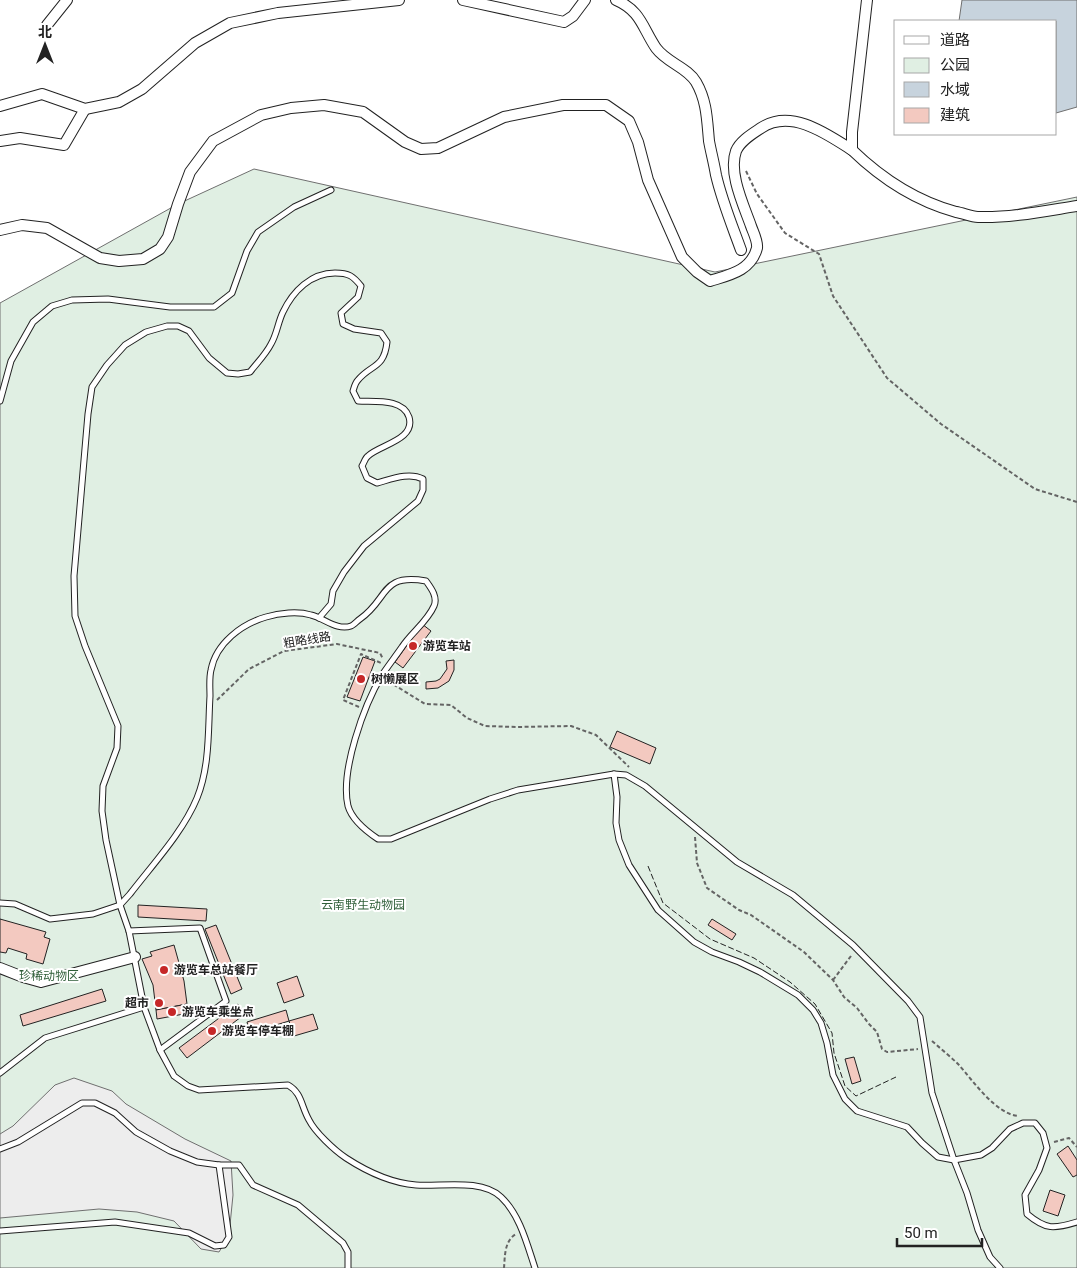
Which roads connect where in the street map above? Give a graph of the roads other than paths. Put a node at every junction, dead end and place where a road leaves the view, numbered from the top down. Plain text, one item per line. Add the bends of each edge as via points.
1 (67, 0) edge
2 (398, 0) edge
3 (464, 0) edge
4 (585, 0) edge
5 (616, 0) edge
6 (867, 0) edge
7 (47, 25) dead end
8 (0, 106) edge
9 (84, 110) junction
10 (0, 141) edge
11 (852, 150) junction
12 (331, 190) dead end
13 (1077, 206) edge
14 (0, 230) edge
15 (741, 250) dead end
16 (0, 401) edge
17 (319, 618) junction
18 (614, 774) junction
19 (0, 903) edge
20 (120, 905) junction
21 (129, 931) junction
22 (134, 957) junction
23 (0, 968) edge
24 (144, 1007) junction
25 (160, 1050) junction
26 (0, 1073) edge
27 (0, 1149) edge
28 (954, 1160) junction
29 (220, 1165) junction
30 (1077, 1222) edge
31 (0, 1231) edge
32 (348, 1268) edge
33 (535, 1268) edge
34 (1000, 1268) edge

1 - 7 street
2 - 9 street via 278,13 230,23 195,43 142,89 120,102
3 - 4 street via 564,22
5 - 15 street via 635,11 657,49 689,73 706,102 716,177
6 - 11 street
8 - 9 street via 42,94
9 - 10 street via 64,145 20,138
11 - 13 street via 890,183 938,207 977,217 1028,214
11 - 14 street via 804,124 784,120 766,124 748,136 736,151 734,164 737,186 758,245 754,257 736,274 710,281 682,257 648,180 629,121 606,105 563,105 504,117 438,148 421,149 404,142 363,112 324,105 291,108 261,115 213,142 190,172 168,237 160,249 143,259 120,261 100,258 47,228 22,225
12 - 16 lane via 294,207 258,232 247,251 232,293 214,307 170,307 108,299 72,300 52,306 33,322 10,361
17 - 18 lane via 334,625 350,626 370,613 384,591 399,580 426,582 434,593 435,604 427,617 381,677 351,754 346,785 348,806 356,820 378,839 391,839 518,790
17 - 20 lane via 286,614 267,616 244,626 218,653 211,668 206,766 198,796 188,818
17 - 20 lane via 331,604 333,592 344,572 364,546 418,501 423,479 408,476 377,483 367,478 362,466 367,456 401,438 408,431 410,420 406,409 396,403 358,401 353,391 357,380 386,354 387,342 381,333 343,324 341,313 358,297 361,286 354,277 343,274 315,277 298,288 284,311 271,345 250,372 227,373 209,358 189,331 167,326 146,332 125,345 92,387 74,576 76,616 84,646 118,726 117,748 103,786 102,812
18 - 28 lane via 626,775 645,786 737,862 793,895 857,949 908,1001 920,1017 932,1093
18 - 28 lane via 619,840 629,864 658,910 694,942 760,972 798,995 821,1023 833,1075 845,1099 857,1111 908,1127 938,1157
19 - 20 lane via 15,904 50,919 93,914
20 - 21 lane
21 - 22 lane
21 - 25 lane via 200,928 226,1001
22 - 23 street via 40,982
22 - 24 lane
24 - 25 lane
24 - 26 lane via 45,1038
25 - 33 lane via 174,1076 199,1090 288,1085 296,1090 309,1121 331,1145 344,1157 375,1175 414,1185 485,1188 500,1196 518,1220
27 - 29 lane via 18,1142 82,1103 95,1103 170,1151 197,1162
28 - 30 lane via 981,1155 1022,1122 1035,1124 1043,1133 1047,1148 1025,1195 1027,1214 1039,1224 1059,1227
28 - 34 lane via 978,1230 990,1257
29 - 31 lane via 229,1237 224,1245 215,1246 189,1233 115,1222
29 - 32 lane via 239,1165 253,1185 298,1205 343,1243 348,1252

